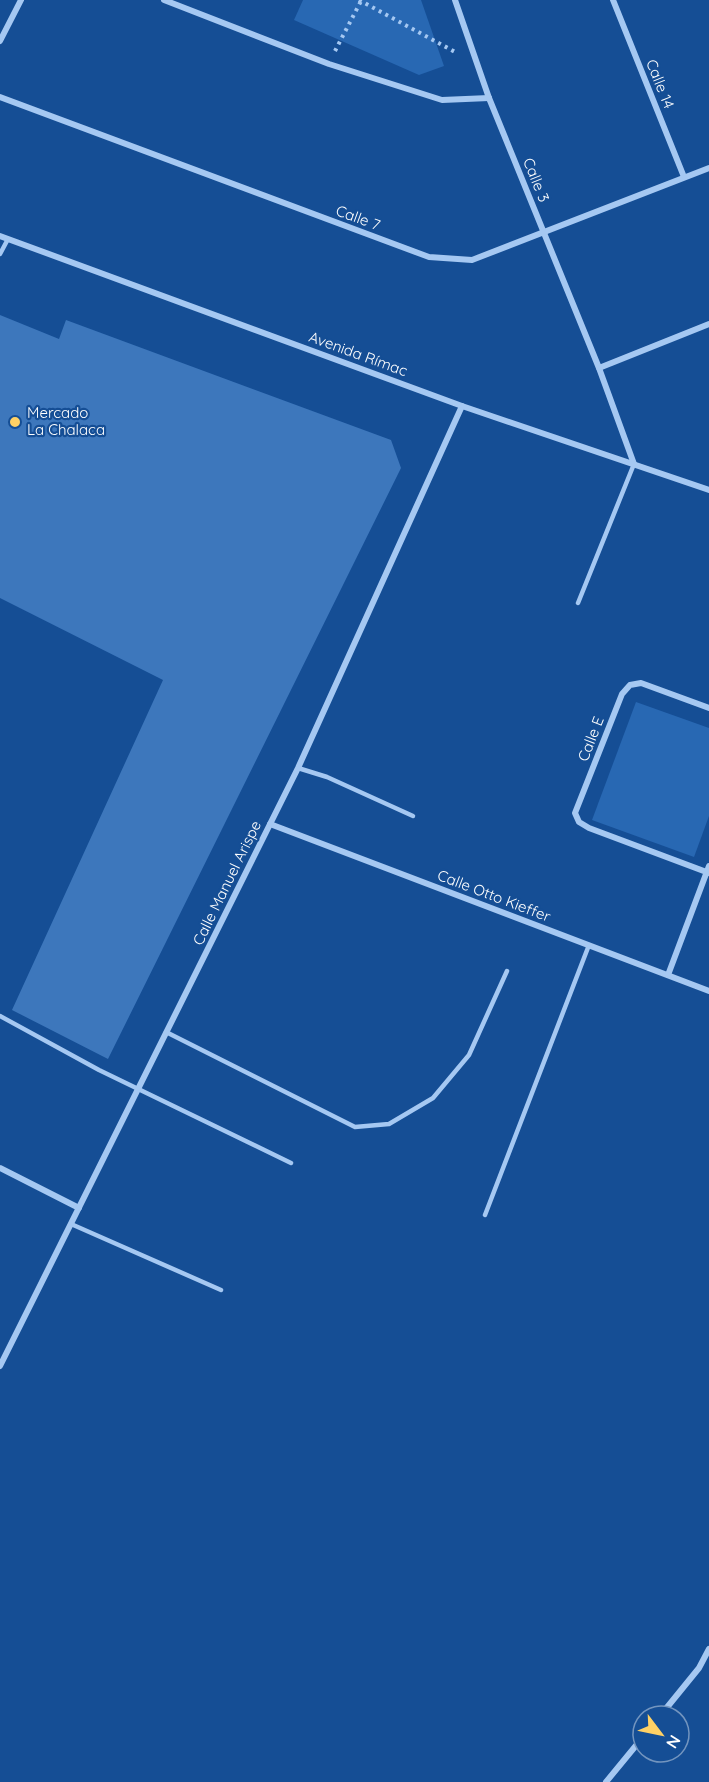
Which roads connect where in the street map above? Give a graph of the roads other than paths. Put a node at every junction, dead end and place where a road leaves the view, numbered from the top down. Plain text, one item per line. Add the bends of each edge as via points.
1 (21, 0) edge
2 (164, 0) edge
3 (455, 0) edge
4 (613, 0) edge
5 (0, 41) edge
6 (0, 97) edge
7 (489, 98) junction
8 (709, 168) edge
9 (684, 177) junction
10 (544, 232) junction
11 (0, 236) edge
12 (8, 239) junction
13 (0, 254) edge
14 (709, 324) edge
15 (599, 368) junction
16 (462, 406) junction
17 (634, 464) junction
18 (709, 490) edge
19 (578, 603) dead end
20 (709, 708) edge
21 (298, 768) junction
22 (412, 816) dead end
23 (270, 824) junction
24 (708, 870) edge
25 (589, 945) junction
26 (507, 971) dead end
27 (668, 975) junction
28 (709, 991) edge
29 (0, 1016) edge
30 (166, 1032) junction
31 (138, 1089) junction
32 (291, 1163) dead end
33 (0, 1168) edge
34 (79, 1208) junction
35 (485, 1215) dead end
36 (70, 1224) junction
37 (220, 1290) dead end
38 (0, 1365) edge
39 (709, 1649) edge
40 (670, 1704) edge
41 (631, 1752) edge
42 (606, 1782) edge

1 - 5 street
2 - 7 street via 329,64 442,100
3 - 7 street, Calle 3
4 - 9 street, Calle 14
6 - 10 street, Calle 7 via 429,257 472,260
7 - 10 street, Calle 3
8 - 9 street, Calle 7
9 - 10 street, Calle 7
10 - 15 street, Calle 3
11 - 12 street, Avenida Rímac
12 - 13 lane
12 - 16 street, Avenida Rímac
14 - 15 street
15 - 17 street, Calle 3
16 - 17 street, Avenida Rímac
16 - 21 street, Calle Manuel Arispe
17 - 18 street, Avenida Rímac
17 - 19 lane
20 - 24 street, Calle E via 641,683 630,685 622,694 575,813 579,822 589,828
21 - 22 lane
21 - 23 street, Calle Manuel Arispe
23 - 25 street, Calle Otto Kieffer
23 - 30 street, Calle Manuel Arispe
24 - 27 street
25 - 27 street, Calle Otto Kieffer
25 - 35 lane
26 - 30 lane via 469,1055 434,1098 389,1124 355,1127
27 - 28 street, Calle Otto Kieffer
29 - 31 lane
30 - 31 street, Calle Manuel Arispe
31 - 32 lane
31 - 34 street, Calle Manuel Arispe
33 - 34 street
34 - 36 street, Calle Manuel Arispe
36 - 37 lane
36 - 38 street, Calle Manuel Arispe
39 - 40 street
41 - 42 street

